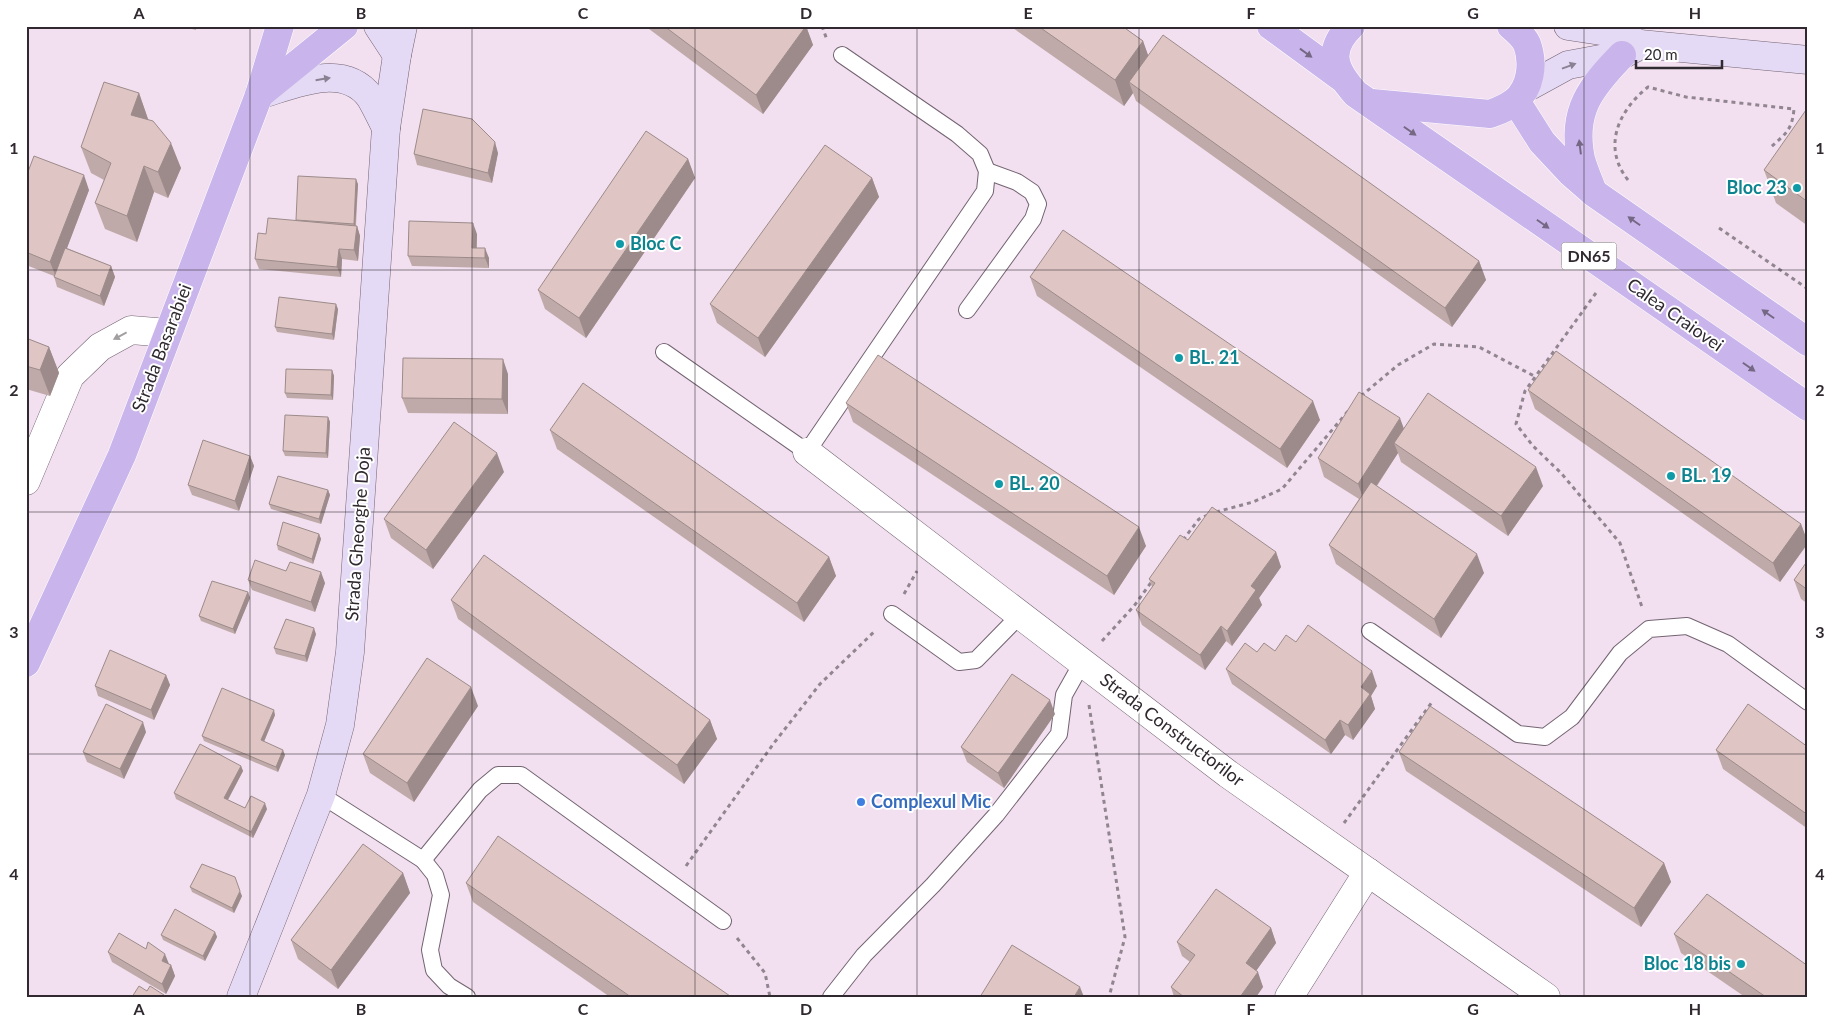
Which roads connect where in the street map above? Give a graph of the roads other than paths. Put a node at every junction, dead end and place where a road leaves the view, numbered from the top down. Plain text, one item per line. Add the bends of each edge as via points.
1 (280, 26) edge
2 (344, 26) edge
3 (378, 26) edge
4 (403, 26) edge
5 (1271, 26) edge
6 (1351, 26) edge
7 (1511, 26) edge
8 (1568, 26) edge
9 (1631, 50) junction
10 (397, 55) junction
11 (842, 55) dead end
12 (1808, 60) edge
13 (1342, 78) junction
14 (1521, 94) junction
15 (258, 95) junction
16 (1370, 103) junction
17 (386, 128) junction
18 (987, 171) junction
19 (1594, 193) junction
20 (966, 310) dead end
21 (168, 334) junction
22 (1808, 342) edge
23 (664, 352) dead end
24 (1808, 407) edge
25 (806, 452) junction
26 (26, 481) edge
27 (892, 614) road end
28 (1020, 615) junction
29 (1370, 631) dead end
30 (1082, 663) junction
31 (26, 664) edge
32 (1808, 702) edge
33 (321, 794) junction
34 (423, 860) junction
35 (1368, 872) junction
36 (723, 921) road end
37 (241, 997) edge
38 (467, 997) edge
39 (831, 997) edge
40 (1289, 997) edge
41 (1546, 997) edge

1 - 15 main road, Strada Basarabiei
2 - 15 main road
3 - 10 street
4 - 10 street, Strada Gheorghe Doja
5 -> 13 main road
6 - 13 main road via 1336,50
7 - 14 main road via 1526,43 1529,55 1531,72
8 - 9 street via 1614,33
9 - 12 street
14 -> 9 street via 1568,65
19 -> 9 main road via 1581,160 1580,119 1586,100 1600,78
10 - 17 street, Strada Gheorghe Doja
11 - 18 lane via 958,134 980,154
13 - 16 main road, Calea Craiovei via 1356,94
14 - 16 main road via 1503,109 1490,114
14 - 19 main road via 1542,142
15 -> 17 street via 323,77 341,78 369,96
15 - 21 main road, Strada Basarabiei
16 -> 24 main road, Calea Craiovei / DN65
17 - 33 street, Strada Gheorghe Doja via 350,652 340,725
18 - 20 lane via 1017,182 1032,192 1038,204 1033,219
18 - 25 lane via 985,191
22 -> 19 main road
21 -> 26 street via 131,330 100,347 70,376
21 - 31 main road, Strada Basarabiei via 122,455
23 - 25 lane
25 - 28 street, Strada Constructorilor
27 - 28 lane via 959,662 976,660
28 - 30 street, Strada Constructorilor
29 - 32 lane via 1518,734 1545,737 1572,717 1620,653 1649,629 1687,626 1728,644
30 - 35 street, Strada Constructorilor via 1228,774
30 - 39 lane via 1064,695 1059,734 996,815 864,955
33 - 34 lane
33 - 37 street, Strada Gheorghe Doja
34 - 36 lane via 480,790 498,775 521,775
34 - 38 lane via 435,875 440,895 430,950 434,970 448,986
35 - 40 street
35 - 41 street, Strada Constructorilor

